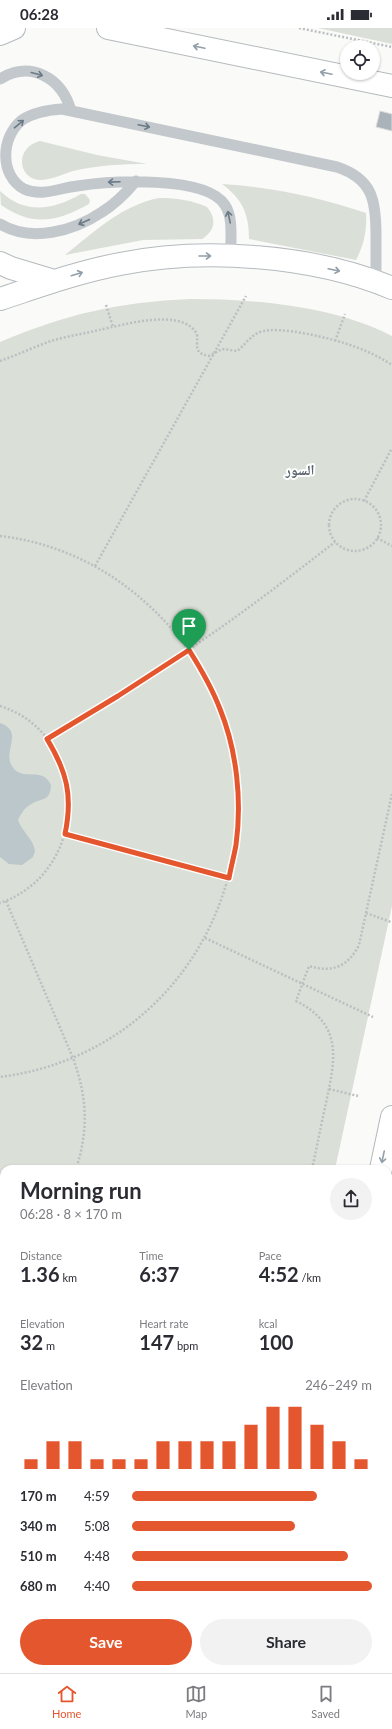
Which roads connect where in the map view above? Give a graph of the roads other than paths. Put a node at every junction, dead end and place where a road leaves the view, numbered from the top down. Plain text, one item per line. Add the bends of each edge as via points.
1 (14, 28) edge
2 (108, 28) edge
3 (0, 34) edge
4 (0, 80) edge
5 (392, 86) edge
6 (71, 110) junction
7 (136, 181) junction
8 (0, 224) edge
9 (231, 256) junction
10 (0, 263) edge
11 (54, 281) junction
12 (384, 285) edge
13 (0, 299) edge
14 (392, 1118) edge
15 (382, 1165) edge

1 - 3 main road
5 -> 2 main road
4 -> 6 lane via 24,71 46,76 62,90
7 -> 6 lane via 75,186 45,193 34,193 14,183 4,166 2,156 6,137 27,117 47,110
6 -> 12 lane via 350,171 360,178 374,200
7 -> 8 lane via 121,198 103,212 65,229 30,233 16,231
9 -> 7 lane via 229,214 219,198 202,190 161,182
11 -> 9 main road via 121,264 194,256
9 -> 12 main road via 312,265
10 - 11 main road
11 - 13 main road
14 -> 15 main road

